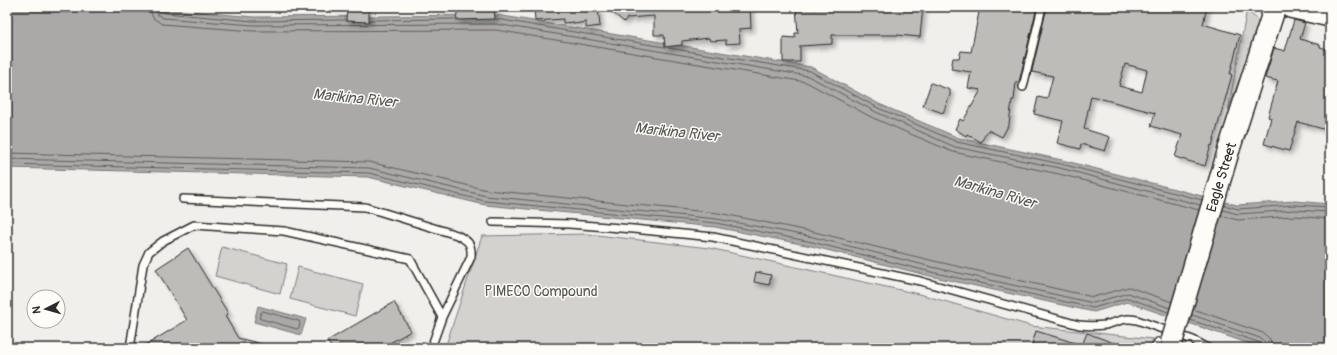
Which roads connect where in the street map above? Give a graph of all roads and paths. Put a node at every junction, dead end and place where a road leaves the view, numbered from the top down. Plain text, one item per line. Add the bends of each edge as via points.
1 (1042, 7) edge
2 (1275, 7) edge
3 (1290, 7) edge
4 (1330, 16) edge
5 (1023, 87) dead end
6 (183, 199) dead end
7 (493, 222) dead end
8 (442, 317) junction
9 (1163, 345) edge
10 (130, 348) edge
11 (431, 348) edge
12 (1208, 348) edge

1 - 5 lane
2 - 9 main road, Eagle Street, bridge
3 - 4 main road
6 - 8 lane via 365,207 457,235 467,241 472,248 471,257
7 - 12 lane via 569,224 712,237 920,281 1079,325 1106,324 1128,318 1137,320
8 - 10 lane via 410,259 284,231 194,226 162,241 149,252 143,265
8 - 11 lane

